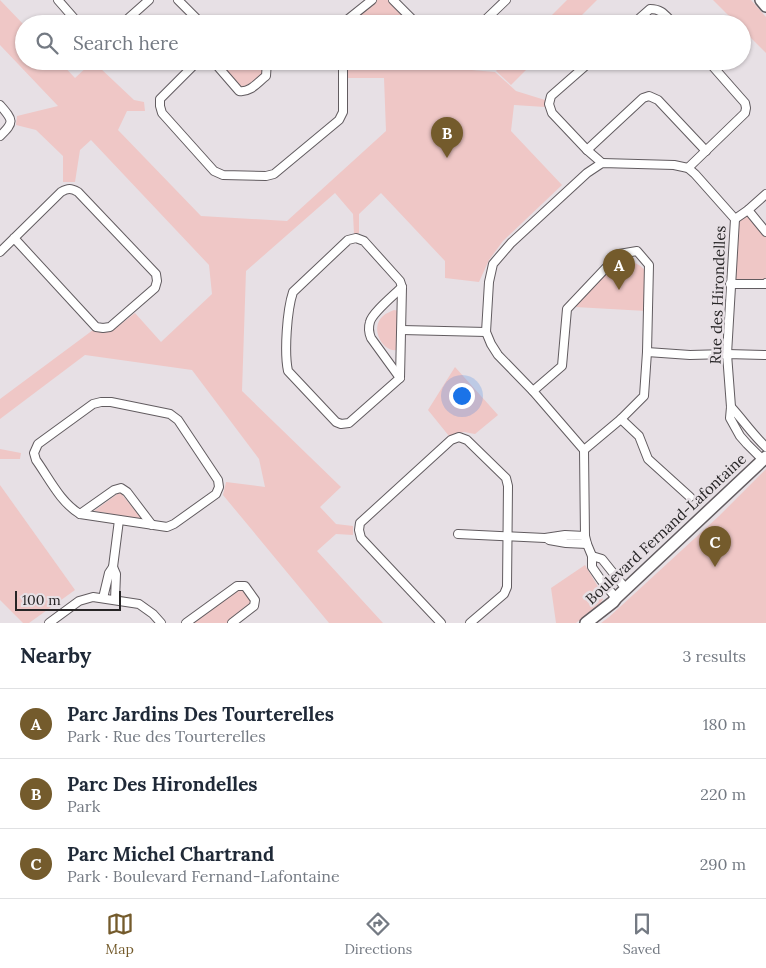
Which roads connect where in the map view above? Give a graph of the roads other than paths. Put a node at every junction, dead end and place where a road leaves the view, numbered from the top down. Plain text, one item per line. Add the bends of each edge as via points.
1 (58, 0) edge
2 (149, 0) edge
3 (178, 0) edge
4 (372, 0) edge
5 (393, 0) edge
6 (506, 0) edge
7 (761, 0) edge
8 (766, 6) edge
9 (71, 15) edge
10 (132, 15) edge
11 (193, 15) edge
12 (353, 15) edge
13 (408, 15) edge
14 (490, 15) edge
15 (643, 15) edge
16 (666, 15) edge
17 (189, 70) edge
18 (221, 70) edge
19 (266, 70) edge
20 (343, 70) edge
21 (581, 70) edge
22 (716, 70) edge
23 (0, 105) edge
24 (0, 136) edge
25 (587, 150) junction
26 (706, 151) junction
27 (602, 163) junction
28 (688, 168) junction
29 (766, 194) edge
30 (748, 210) junction
31 (734, 219) junction
32 (766, 232) edge
33 (14, 238) junction
34 (0, 252) edge
35 (766, 283) edge
36 (730, 284) junction
37 (402, 287) junction
38 (402, 330) junction
39 (486, 332) junction
40 (647, 352) junction
41 (727, 354) junction
42 (766, 355) edge
43 (400, 378) junction
44 (533, 391) junction
45 (731, 407) junction
46 (621, 419) junction
47 (766, 447) edge
48 (584, 450) junction
49 (765, 458) edge
50 (690, 497) dead end
51 (80, 514) junction
52 (119, 520) junction
53 (152, 525) junction
54 (458, 534) dead end
55 (508, 536) junction
56 (586, 540) junction
57 (592, 556) junction
58 (114, 567) junction
59 (626, 589) junction
60 (103, 598) junction
61 (616, 598) junction
62 (115, 600) junction
63 (54, 622) edge
64 (160, 623) edge
65 (186, 623) edge
66 (232, 623) edge
67 (440, 623) edge
68 (470, 623) edge
69 (586, 623) edge

1 - 9 street
2 - 10 street
3 - 11 street
4 - 12 street
5 - 13 street
6 - 14 street
7 - 8 street
15 - 16 street via 650,9 657,9
17 - 20 street via 160,99 162,113 214,171 223,175 266,176 274,174 339,120 343,112
18 - 19 street via 239,91 245,92 266,76
21 - 25 street via 551,96 549,104 552,113
22 - 26 street via 746,108 745,113
23 - 24 street via 11,121 9,128
25 - 26 street via 649,96 658,100
25 - 27 street
26 - 28 street
27 - 28 street
27 - 39 street via 511,243 493,264
28 - 31 street, Rue des Hirondelles
29 - 30 street
30 - 31 street
30 - 32 street
31 - 36 street, Rue des Hirondelles
33 - 33 street via 61,192 67,188 74,189 156,274 157,282 155,288 110,327 96,326
33 - 34 street
35 - 36 street
36 - 41 street, Rue des Hirondelles
37 - 38 street
37 - 43 street via 369,324 371,338
37 - 43 street via 364,241 348,240 293,292 289,302 286,360 288,371 341,424 349,423
38 - 39 street
38 - 43 street
39 - 44 street via 498,355
40 - 41 street
40 - 44 street via 649,265 637,251 620,254 567,309 562,366
40 - 46 street via 644,396
41 - 42 street
41 - 45 street, Rue des Hirondelles
44 - 48 street
45 - 47 street
45 - 49 street, Rue des Hirondelles via 730,418 740,436
46 - 48 street
46 - 50 street via 639,436 648,459
48 - 56 street
49 - 59 street, Boulevard Fernand-Lafontaine
51 - 52 street
51 - 53 street via 121,488
51 - 53 street via 66,503 34,453 38,444 93,404 111,402 170,414 178,420 218,480 216,494 174,524 167,527
52 - 53 street
52 - 58 street
54 - 55 street
55 - 56 street via 545,538 565,535
55 - 67 street via 506,478 467,440 459,437 451,440 360,523 361,538
55 - 68 street via 507,587 504,594
56 - 57 street
57 - 59 street via 602,560
57 - 61 street via 592,567
58 - 60 street via 108,573
58 - 62 street
59 - 61 street, Boulevard Fernand-Lafontaine
60 - 62 street
60 - 63 street via 79,601
61 - 69 street, Boulevard Fernand-Lafontaine
62 - 64 street via 139,604
65 - 66 street via 237,586 245,586 255,600 254,606

